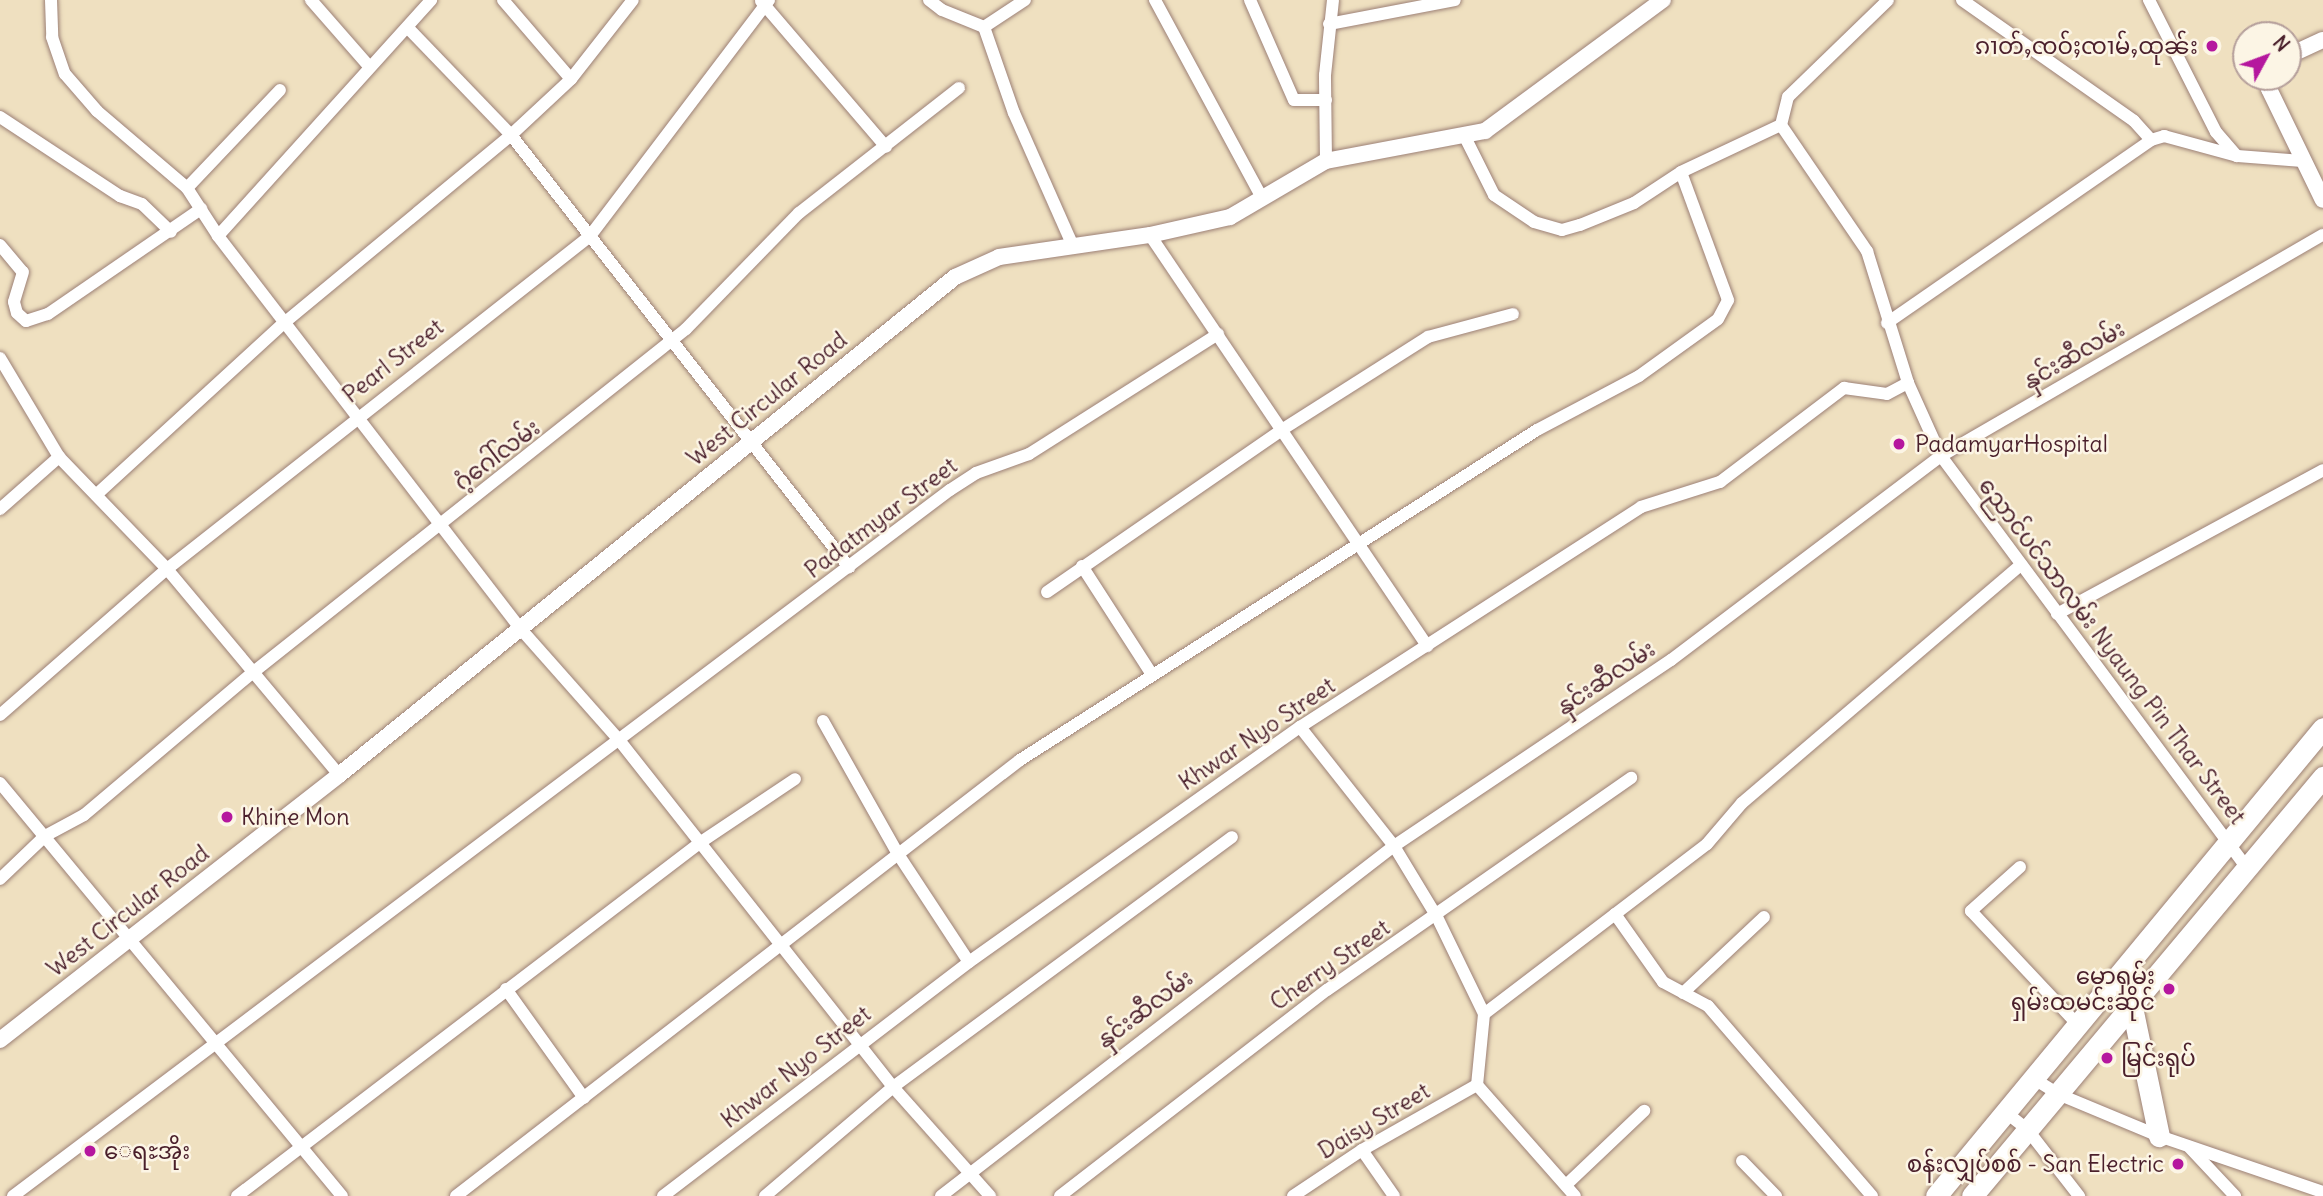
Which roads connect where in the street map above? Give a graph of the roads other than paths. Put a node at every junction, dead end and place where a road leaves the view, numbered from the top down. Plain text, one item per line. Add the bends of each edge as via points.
1 (51, 0) edge
2 (311, 0) edge
3 (431, 0) edge
4 (503, 0) edge
5 (633, 0) edge
6 (929, 0) edge
7 (1025, 0) edge
8 (1155, 0) edge
9 (1250, 0) edge
10 (1333, 0) edge
11 (1455, 0) edge
12 (1663, 0) edge
13 (1888, 0) edge
14 (1962, 0) edge
15 (2149, 0) edge
16 (765, 1) edge
17 (1329, 24) junction
18 (984, 27) junction
19 (409, 29) junction
20 (2323, 40) edge
21 (2302, 50) edge
22 (368, 65) junction
23 (570, 79) junction
24 (958, 88) dead end
25 (280, 90) dead end
26 (2270, 91) edge
27 (1326, 100) junction
28 (0, 117) edge
29 (1781, 125) junction
30 (511, 135) junction
31 (1465, 137) junction
32 (2151, 141) junction
33 (886, 147) junction
34 (2236, 156) junction
35 (1326, 161) junction
36 (2303, 162) junction
37 (1681, 172) junction
38 (187, 188) junction
39 (1262, 198) junction
40 (2323, 200) edge
41 (201, 209) junction
42 (170, 232) junction
43 (1150, 235) junction
44 (2323, 235) edge
45 (218, 236) junction
46 (590, 236) junction
47 (0, 244) edge
48 (1073, 246) junction
49 (1513, 314) dead end
50 (284, 323) junction
51 (1887, 323) junction
52 (1218, 334) junction
53 (673, 339) junction
54 (0, 358) edge
55 (1908, 383) junction
56 (356, 416) junction
57 (1283, 429) junction
58 (752, 440) junction
59 (1941, 456) junction
60 (59, 457) junction
61 (2323, 470) edge
62 (96, 495) junction
63 (0, 509) edge
64 (440, 524) junction
65 (1359, 541) junction
66 (2021, 565) junction
67 (1082, 566) junction
68 (849, 567) junction
69 (167, 569) junction
70 (1048, 592) dead end
71 (2057, 614) junction
72 (519, 626) junction
73 (1427, 646) junction
74 (1152, 673) junction
75 (251, 674) junction
76 (0, 715) edge
77 (823, 721) dead end
78 (1300, 727) junction
79 (2320, 737) edge
80 (619, 740) junction
81 (339, 775) junction
82 (2323, 777) edge
83 (1631, 778) dead end
84 (795, 779) dead end
85 (0, 783) edge
86 (45, 836) junction
87 (1232, 837) dead end
88 (701, 842) junction
89 (2229, 844) junction
90 (1394, 846) junction
91 (898, 854) junction
92 (2020, 867) dead end
93 (2247, 868) junction
94 (0, 879) edge
95 (1615, 914) junction
96 (1437, 916) junction
97 (1764, 917) dead end
98 (131, 937) junction
99 (784, 944) junction
100 (969, 962) junction
101 (506, 989) junction
102 (1683, 993) junction
103 (2132, 1007) junction
104 (1484, 1014) junction
105 (2076, 1023) junction
106 (0, 1040) edge
107 (216, 1040) junction
108 (859, 1044) junction
109 (2031, 1077) junction
110 (1477, 1085) junction
111 (894, 1087) junction
112 (2059, 1094) junction
113 (584, 1098) junction
114 (1644, 1111) dead end
115 (2004, 1111) junction
116 (2026, 1129) junction
117 (2159, 1136) junction
118 (301, 1146) junction
119 (2188, 1146) junction
120 (1362, 1150) junction
121 (1742, 1161) dead end
122 (968, 1171) junction
123 (1566, 1185) junction
124 (2323, 1192) edge
125 (13, 1196) edge
126 (237, 1196) edge
127 (342, 1196) edge
128 (456, 1196) edge
129 (663, 1196) edge
130 (765, 1196) edge
131 (941, 1196) edge
132 (990, 1196) edge
133 (1060, 1196) edge
134 (1293, 1196) edge
135 (1394, 1196) edge
136 (1575, 1196) edge
137 (1776, 1196) edge
138 (1872, 1196) edge
139 (1936, 1196) edge
140 (1972, 1196) edge
141 (2079, 1196) edge
142 (2235, 1196) edge

1 - 38 street via 52,37 65,74 97,111
2 - 22 street
3 - 19 street
4 - 23 street
5 - 23 street
6 - 18 street
7 - 18 street
8 - 39 street
9 - 27 street via 1294,100
10 - 17 street
11 - 17 street
12 - 31 street, West Circular Road via 1485,131
13 - 29 street via 1788,97
14 - 32 street via 2134,121
15 - 34 street via 2216,132
16 - 33 street
16 - 46 street, Pearl Street
17 - 27 street
18 - 48 street via 1014,113
19 - 22 street
19 - 30 street
20 - 21 street
22 - 45 street
23 - 30 street
24 - 33 street, ဂံ့ဂေါ်လမ်း
25 - 38 street
26 - 36 street
27 - 35 street
28 - 42 street via 108,189 142,204
29 - 37 street
29 - 51 street, ညောင်ပင်သာလမ်း Nyaung Pin Thar Street via 1867,251
30 - 46 street
30 - 50 street
31 - 35 street, West Circular Road
31 - 37 street via 1494,195 1534,222 1562,230 1634,203
32 - 34 street via 2164,135
32 - 51 street
33 - 53 street, ဂံ့ဂေါ်လမ်း via 799,213
34 - 36 street
35 - 39 street, West Circular Road
36 - 40 street
37 - 65 street via 1728,300 1718,320 1639,376 1537,430
38 - 41 street
39 - 43 street, West Circular Road via 1230,217
41 - 42 street
41 - 45 street
42 - 47 street via 48,314 26,321 14,302 23,272
43 - 48 street, West Circular Road
43 - 52 street
44 - 59 street, နှင်းဆီလမ်း
45 - 50 street
46 - 53 street
46 - 56 street, Pearl Street
48 - 58 street, West Circular Road via 999,257 955,277
49 - 57 street via 1428,337
50 - 56 street
50 - 62 street
51 - 55 street, ညောင်ပင်သာလမ်း Nyaung Pin Thar Street
52 - 57 street
52 - 68 street, Padatmyar Street via 1029,454 976,473
53 - 58 street
53 - 64 street, ဂံ့ဂေါ်လမ်း
54 - 60 street
55 - 59 street, ညောင်ပင်သာလမ်း Nyaung Pin Thar Street
55 - 73 street, Khwar Nyo Street via 1888,394 1844,388 1720,482 1641,507
56 - 64 street
56 - 69 street, Pearl Street
57 - 65 street
57 - 67 street
58 - 68 street
58 - 72 street, West Circular Road
59 - 66 street, ညောင်ပင်သာလမ်း Nyaung Pin Thar Street
59 - 90 street, နှင်းဆီလမ်း via 1671,660
60 - 62 street
60 - 63 street
61 - 71 street
62 - 69 street
64 - 72 street
64 - 75 street, ဂံ့ဂေါ်လမ်း
65 - 73 street
65 - 74 street
66 - 71 street, ညောင်ပင်သာလမ်း Nyaung Pin Thar Street
66 - 95 street via 1742,803 1707,844
67 - 70 street
67 - 74 street
68 - 80 street, Padatmyar Street
69 - 75 street
69 - 76 street, Pearl Street
71 - 89 street, ညောင်ပင်သာလမ်း Nyaung Pin Thar Street
72 - 80 street
72 - 81 street, West Circular Road
73 - 78 street, Khwar Nyo Street
74 - 91 street via 1020,760
75 - 81 street
75 - 86 street, ဂံ့ဂေါ်လမ်း via 84,815
77 - 91 street
78 - 90 street
78 - 100 street, Khwar Nyo Street
79 - 89 highway
80 - 88 street
80 - 107 street, Padatmyar Street
81 - 98 street, West Circular Road
82 - 93 highway
83 - 96 street, Cherry Street
84 - 88 street
85 - 86 street
86 - 94 street, ဂံ့ဂေါ်လမ်း
86 - 98 street
87 - 111 street
88 - 99 street
88 - 101 street
89 - 93 street, ညောင်ပင်သာလမ်း Nyaung Pin Thar Street
89 - 105 highway
90 - 96 street
90 - 122 street, နှင်းဆီလမ်း
91 - 99 street
91 - 100 street
92 - 105 street via 1971,911
93 - 103 highway
95 - 102 street via 1663,982
95 - 104 street
96 - 104 street
96 - 133 street, Cherry Street via 1223,1067
97 - 102 street
98 - 106 street, West Circular Road
98 - 107 street
99 - 108 street
99 - 113 street
100 - 108 street, Khwar Nyo Street
101 - 113 street
101 - 118 street
102 - 138 street via 1708,1006
103 - 112 highway
103 - 117 highway
104 - 110 street
105 - 109 highway
107 - 118 street
107 - 125 street, Padatmyar Street
108 - 111 street
108 - 129 street, Khwar Nyo Street
109 - 112 street
109 - 115 highway
110 - 120 street, Daisy Street
110 - 123 street
111 - 122 street
111 - 130 street
112 - 116 highway
112 - 117 street
113 - 128 street
114 - 123 street
115 - 116 street
115 - 139 highway
116 - 140 highway
116 - 141 street
117 - 119 street
118 - 126 street
118 - 127 street
119 - 124 street
119 - 142 street
120 - 134 street, Daisy Street
120 - 135 street
121 - 137 street
122 - 131 street, နှင်းဆီလမ်း
122 - 132 street
123 - 136 street

